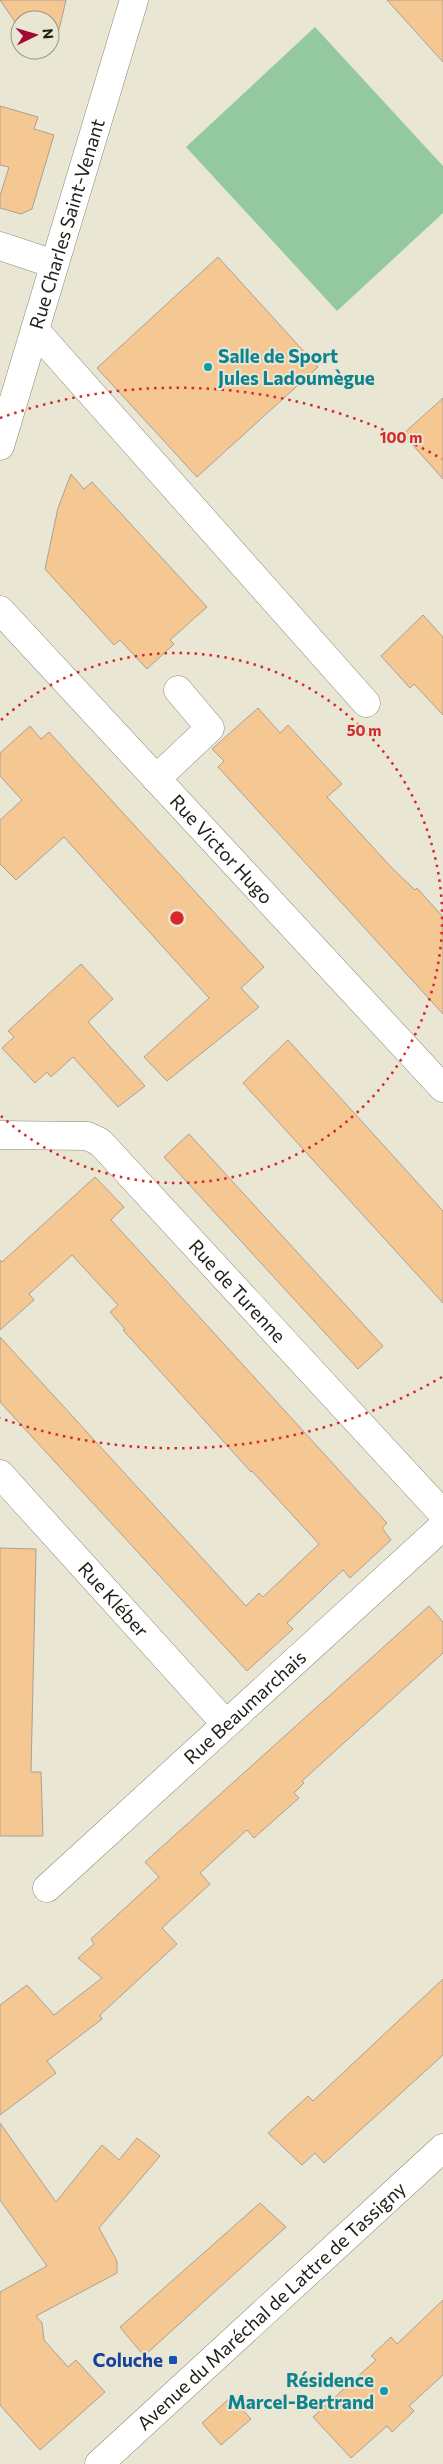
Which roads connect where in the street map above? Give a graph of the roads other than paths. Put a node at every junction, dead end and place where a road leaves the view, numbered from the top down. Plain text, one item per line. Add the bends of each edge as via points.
1 (134, 0) edge
2 (0, 246) edge
3 (54, 264) junction
4 (35, 330) junction
5 (0, 446) edge
6 (0, 610) edge
7 (178, 690) dead end
8 (366, 703) dead end
9 (156, 778) junction
10 (443, 1088) edge
11 (0, 1135) edge
12 (0, 1474) edge
13 (443, 1514) edge
14 (443, 1526) edge
15 (226, 1724) junction
16 (47, 1888) dead end
17 (443, 2148) edge
18 (99, 2464) edge

1 - 3 street, Rue Charles Saint-Venant
2 - 3 street
3 - 4 street, Rue Charles Saint-Venant
4 - 5 street, Rue Charles Saint-Venant
4 - 8 street
6 - 9 street, Rue Victor Hugo
7 - 9 street via 210,728
9 - 10 street, Rue Victor Hugo
11 - 13 street, Rue de Turenne via 80,1136 100,1142
12 - 15 street, Rue Kléber
14 - 15 street, Rue Beaumarchais
15 - 16 street, Rue Beaumarchais
17 - 18 street, Avenue du Maréchal de Lattre de Tassigny

